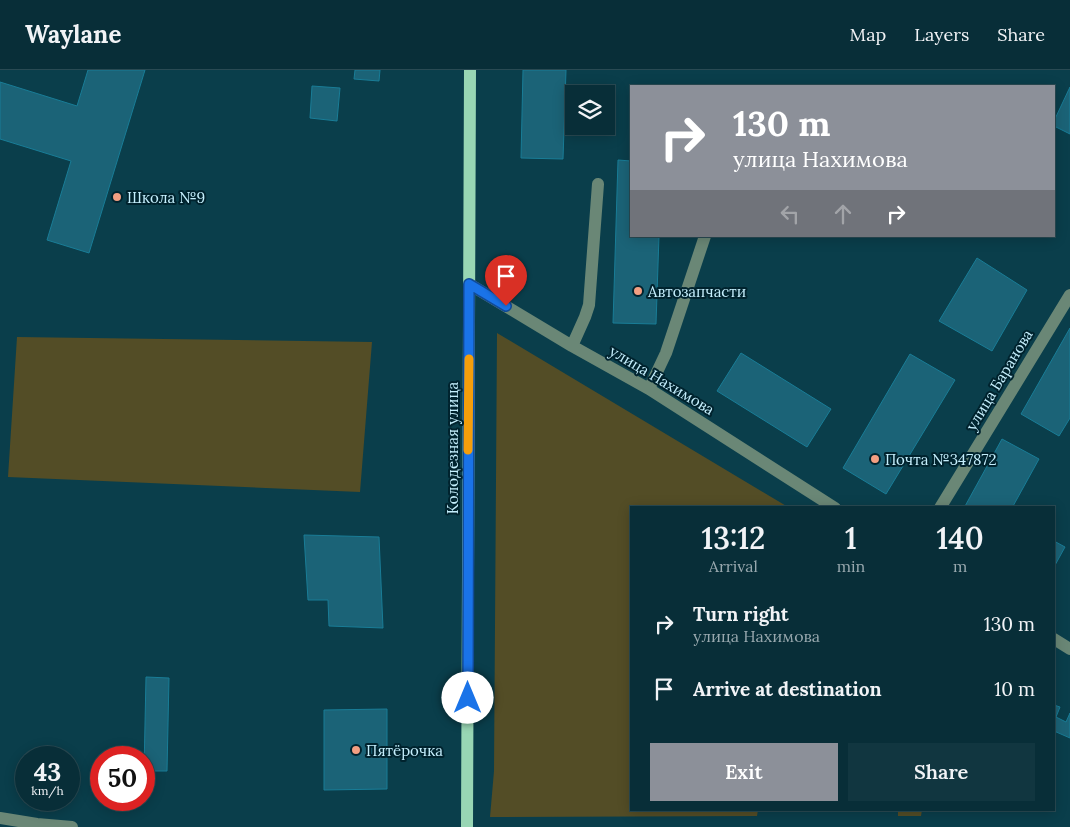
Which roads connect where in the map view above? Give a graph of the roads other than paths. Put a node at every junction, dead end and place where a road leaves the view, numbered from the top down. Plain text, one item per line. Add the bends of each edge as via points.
1 (470, 70) edge
2 (598, 184) dead end
3 (706, 237) edge
4 (469, 284) junction
5 (1070, 295) edge
6 (572, 346) junction
7 (649, 389) junction
8 (832, 506) edge
9 (941, 506) edge
10 (1055, 640) edge
11 (1070, 649) edge
12 (0, 818) edge
13 (36, 826) edge
14 (72, 827) edge
15 (467, 827) edge

1 - 4 main road, Колодезная улица
2 - 6 street via 589,305
3 - 7 street via 666,353
4 - 6 street, улица Нахимова
4 - 15 main road, Колодезная улица
5 - 9 street, улица Баранова
6 - 7 street, улица Нахимова
7 - 8 street, улица Нахимова
10 - 11 street
12 - 13 street
13 - 14 street

